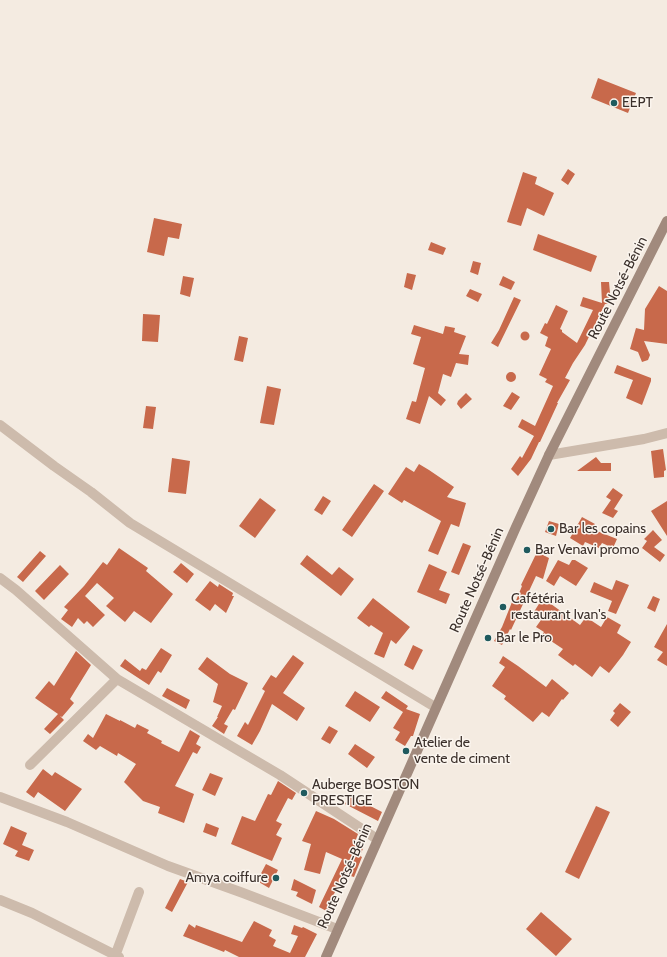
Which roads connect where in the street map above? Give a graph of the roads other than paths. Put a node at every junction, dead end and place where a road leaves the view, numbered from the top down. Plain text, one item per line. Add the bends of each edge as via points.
1 (667, 221) edge
2 (0, 425) edge
3 (667, 433) edge
4 (549, 455) junction
5 (0, 578) edge
6 (117, 679) junction
7 (435, 707) junction
8 (30, 765) dead end
9 (0, 798) edge
10 (377, 839) junction
11 (139, 892) dead end
12 (0, 900) edge
13 (337, 929) junction
14 (117, 956) edge
15 (326, 957) edge

1 - 4 main road, Route Notsé-Bénin
2 - 7 street via 130,523
3 - 4 street
4 - 7 main road, Route Notsé-Bénin
5 - 6 street
6 - 8 street
6 - 10 street via 280,775
7 - 10 main road, Route Notsé-Bénin
9 - 13 street via 67,822 168,866
10 - 13 main road, Route Notsé-Bénin
11 - 14 street
12 - 14 street via 32,913
13 - 15 main road, Route Notsé-Bénin

